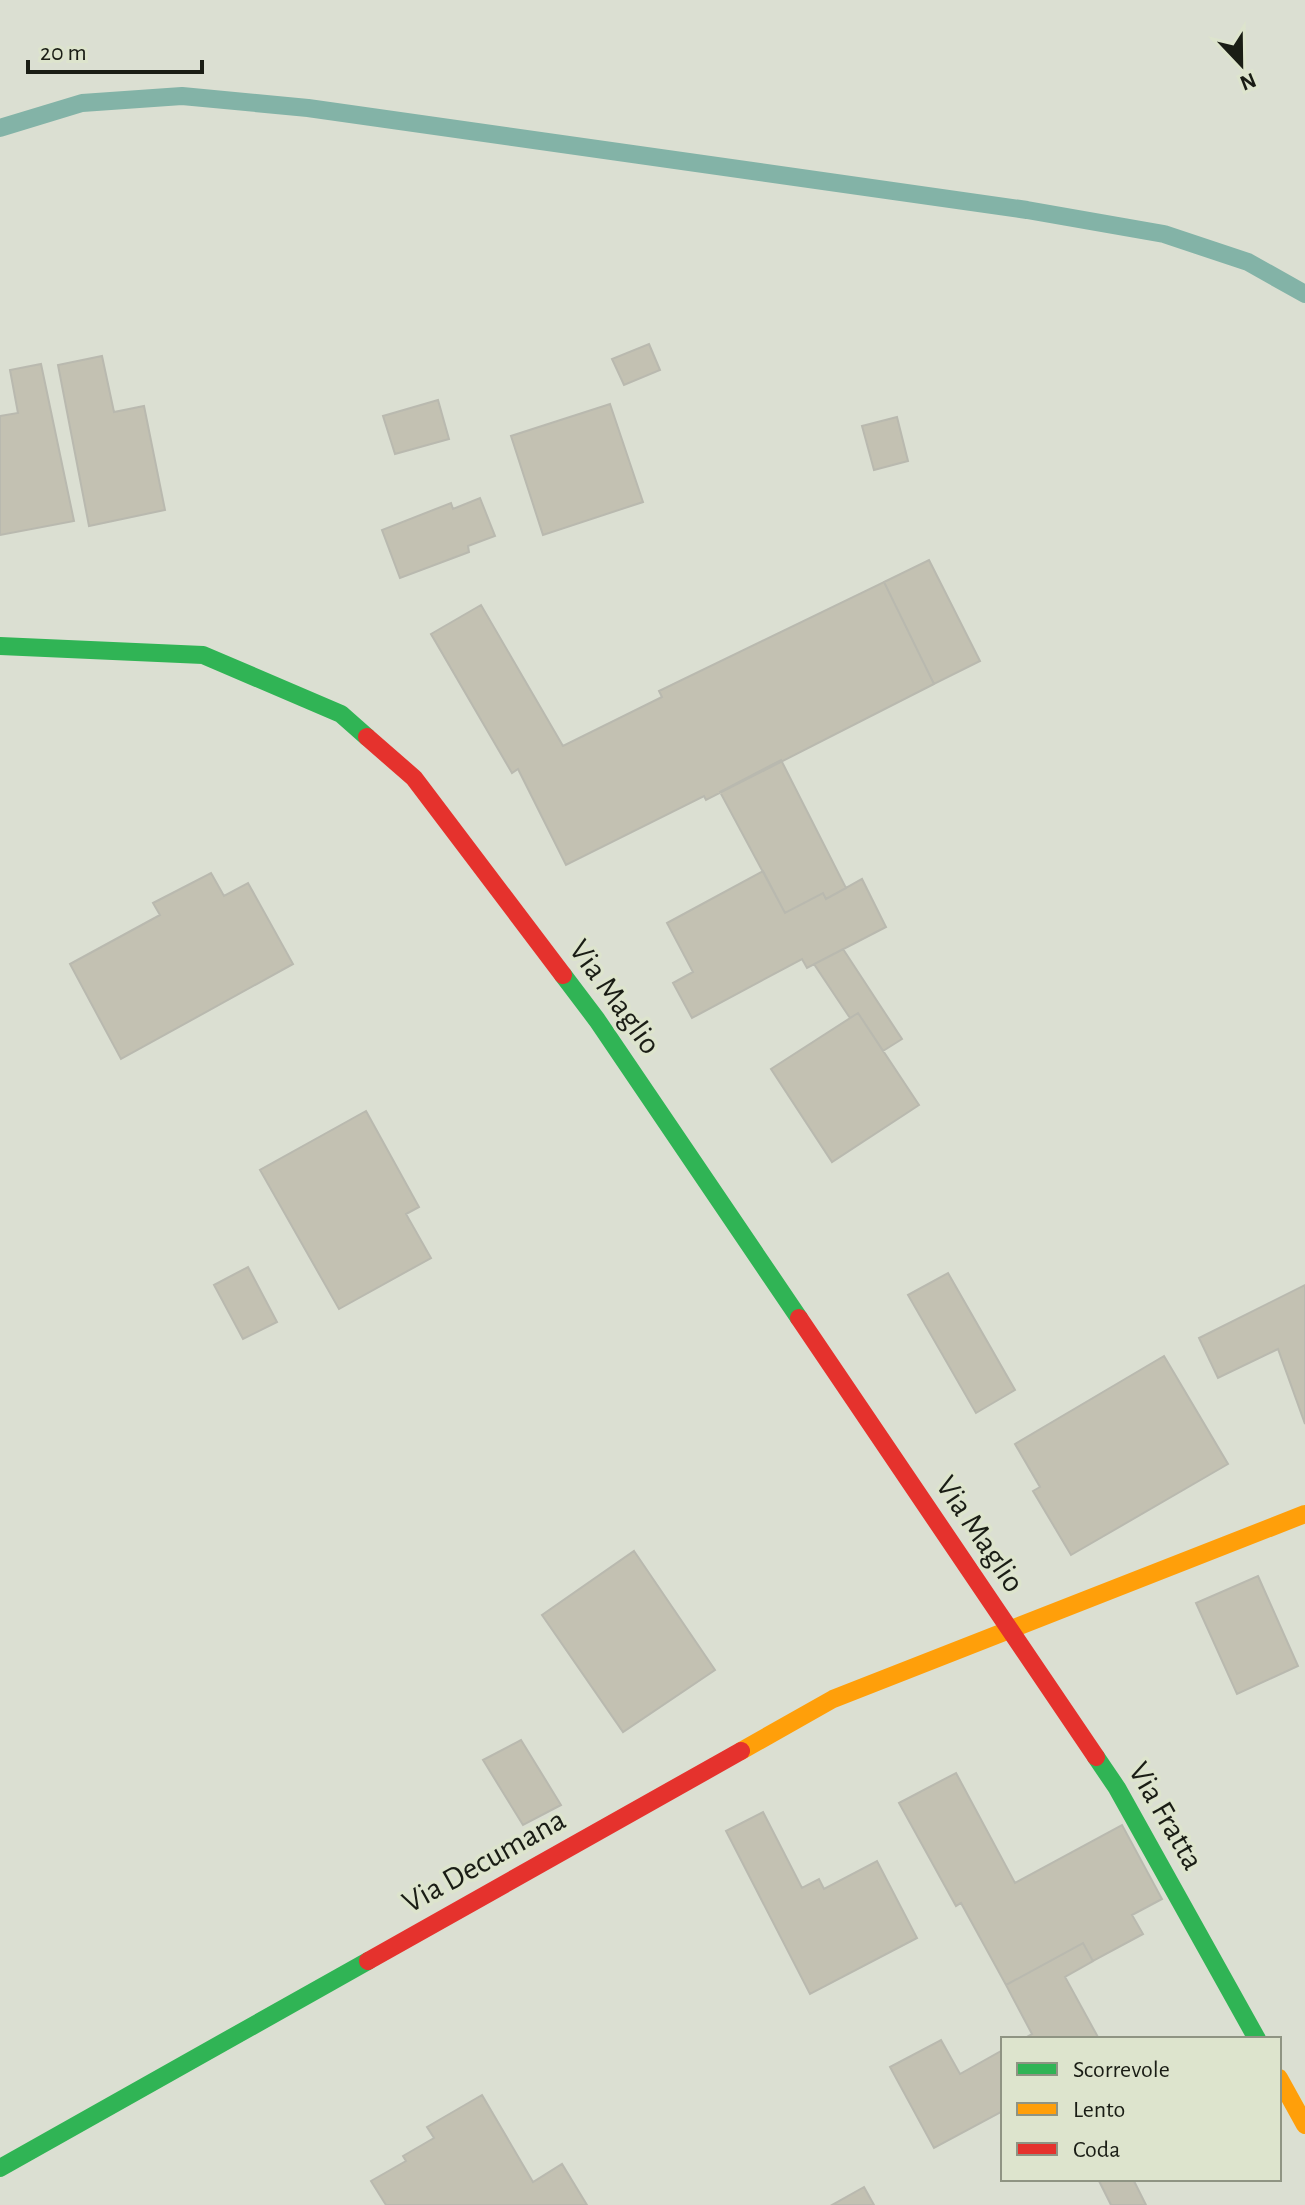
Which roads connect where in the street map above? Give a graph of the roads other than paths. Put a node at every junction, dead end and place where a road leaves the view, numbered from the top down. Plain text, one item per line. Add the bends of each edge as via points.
1 (0, 646) edge
2 (1305, 1514) edge
3 (1010, 1631) junction
4 (1256, 2037) edge
5 (1281, 2082) edge
6 (1305, 2125) edge
7 (0, 2168) edge

1 - 3 main road, Via Maglio via 203,655 341,714 414,778 597,1020
2 - 3 main road, Via Decumana
3 - 4 main road, Via Fratta via 1117,1788
3 - 7 main road, Via Decumana via 833,1699
5 - 6 main road

